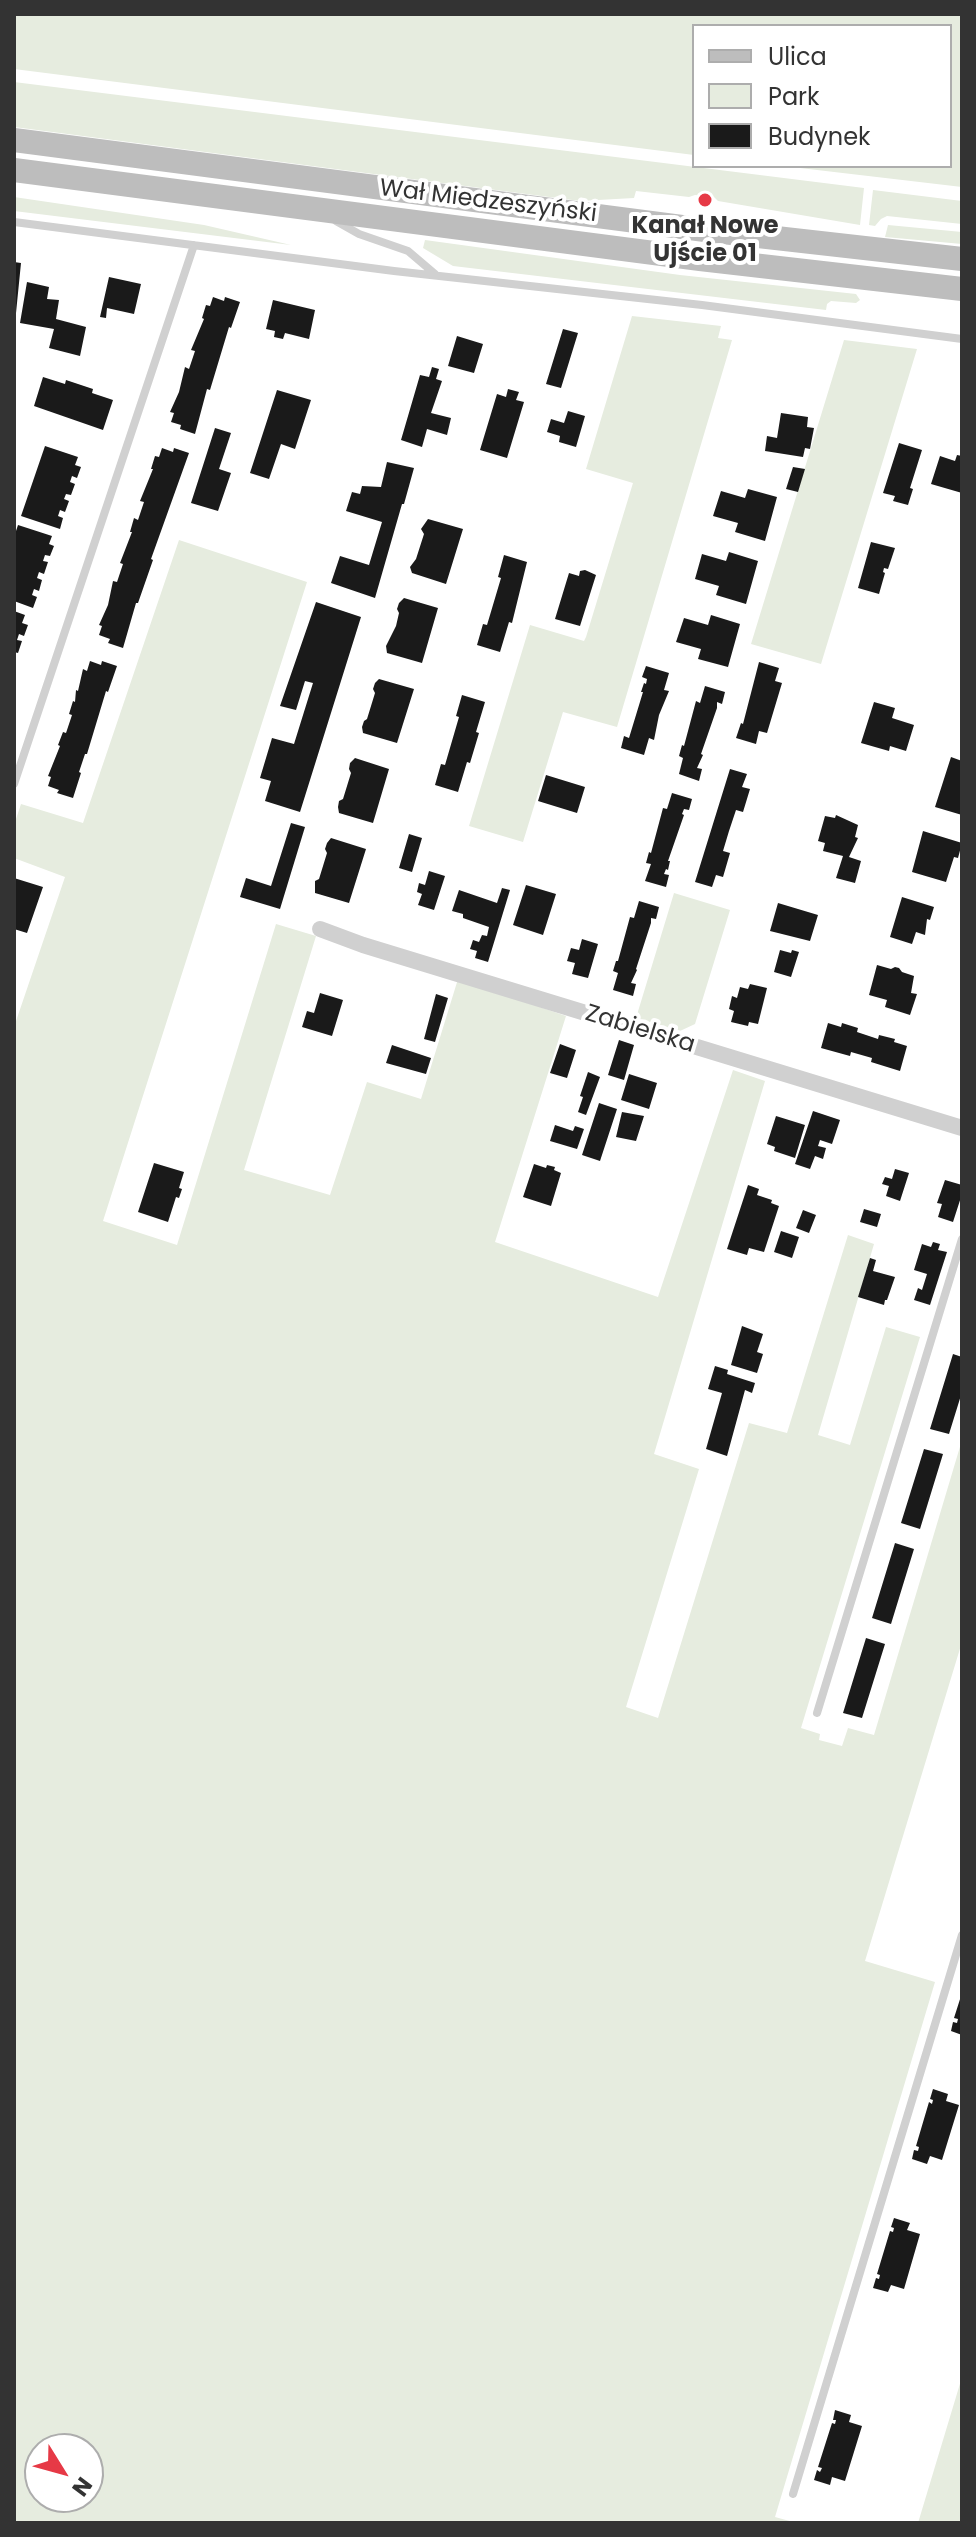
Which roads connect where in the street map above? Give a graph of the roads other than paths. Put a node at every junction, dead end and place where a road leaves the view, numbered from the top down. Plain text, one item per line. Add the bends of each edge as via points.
1 (14, 140) edge
2 (14, 170) edge
3 (314, 209) junction
4 (14, 222) edge
5 (194, 245) junction
6 (962, 259) edge
7 (435, 275) junction
8 (962, 289) edge
9 (962, 339) edge
10 (14, 784) edge
11 (320, 929) dead end
12 (962, 1128) edge
13 (962, 1239) edge
14 (817, 1713) dead end
15 (962, 1935) edge
16 (793, 2494) dead end

1 - 6 main road, Wał Miedzeszyński
2 - 3 main road, Wał Miedzeszyński
3 - 7 lane via 359,234 408,251
3 - 8 main road, Wał Miedzeszyński
4 - 5 lane
5 - 7 lane
5 - 10 lane
7 - 9 lane
11 - 12 street, Zabielska
13 - 14 lane
15 - 16 lane

